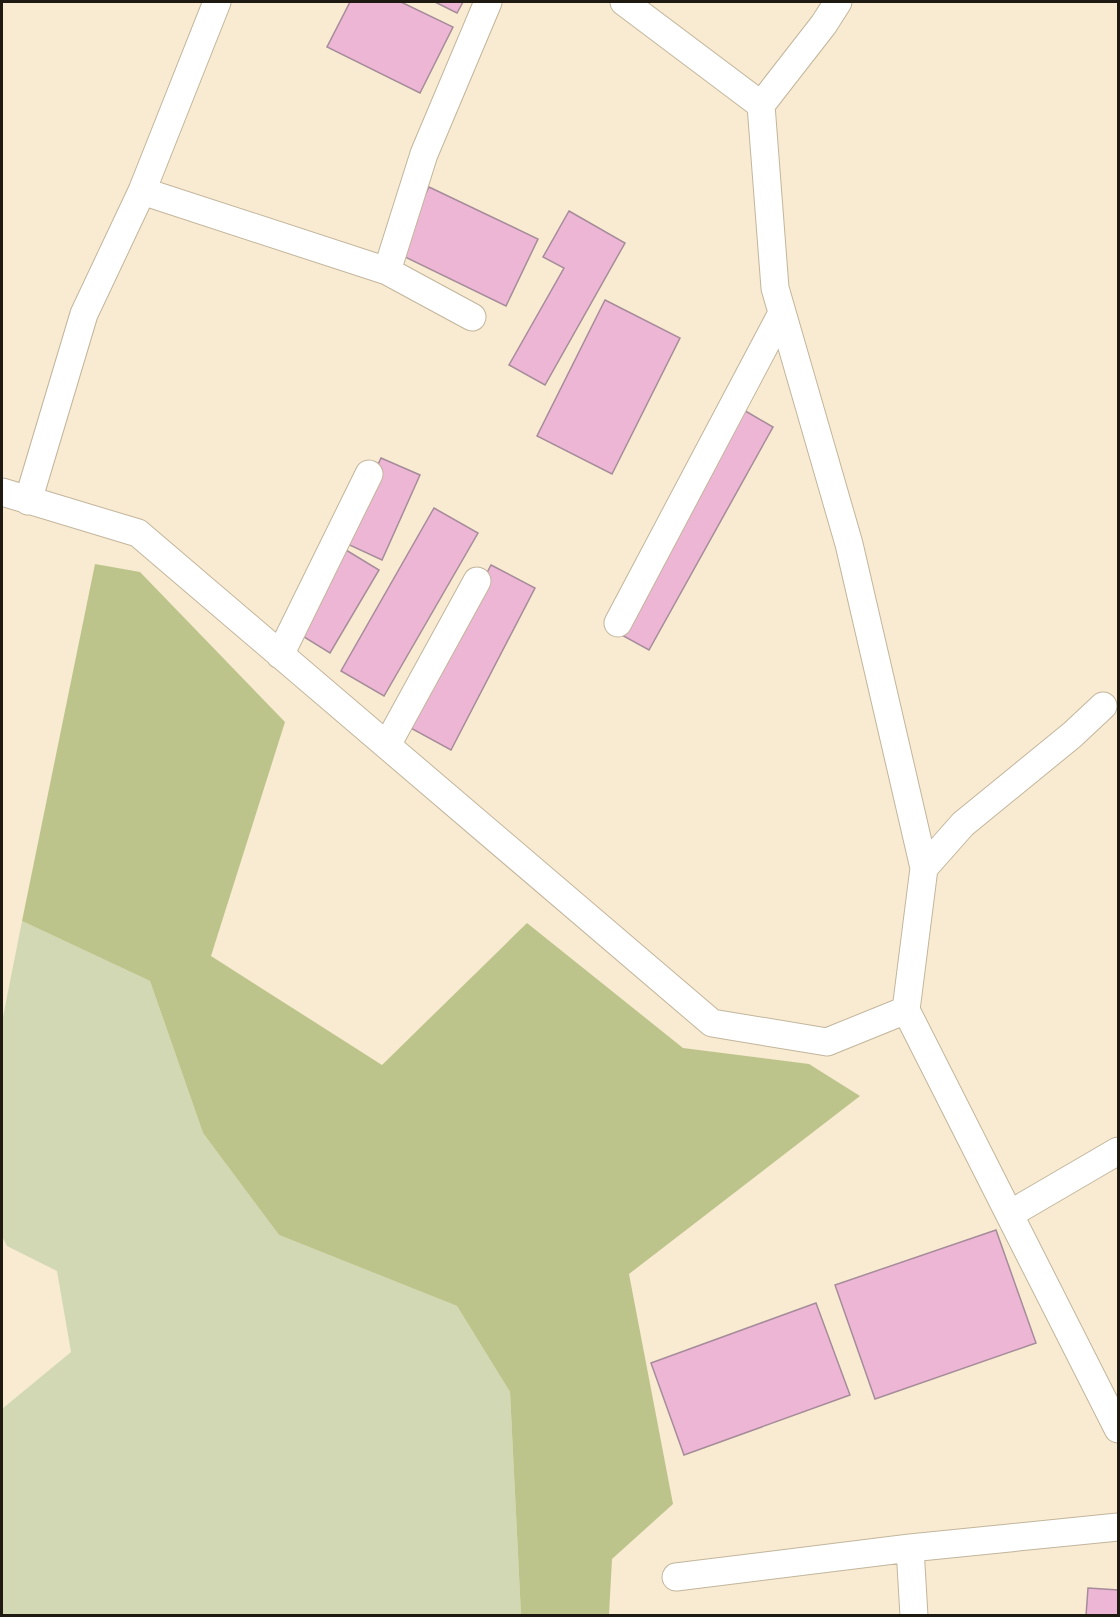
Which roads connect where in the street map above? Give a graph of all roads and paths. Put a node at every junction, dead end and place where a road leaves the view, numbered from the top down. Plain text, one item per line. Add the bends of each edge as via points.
1 (217, 2) edge
2 (488, 2) edge
3 (624, 2) edge
4 (838, 2) edge
5 (761, 105) junction
6 (142, 191) junction
7 (387, 271) junction
8 (782, 313) junction
9 (472, 317) dead end
10 (369, 474) dead end
11 (2, 492) edge
12 (28, 501) junction
13 (477, 581) dead end
14 (618, 622) dead end
15 (280, 655) junction
16 (1103, 706) dead end
17 (387, 746) junction
18 (924, 868) junction
19 (906, 1010) junction
20 (1119, 1151) edge
21 (1010, 1214) junction
22 (1119, 1429) edge
23 (1119, 1527) edge
24 (910, 1548) junction
25 (676, 1577) dead end
26 (914, 1616) edge

1 - 6 street
2 - 7 street via 424,154
3 - 5 street
4 - 5 street
5 - 8 street via 775,288
6 - 7 street
6 - 12 street via 84,314
7 - 9 street
8 - 14 street
8 - 18 street via 849,544
10 - 15 street
11 - 12 street
12 - 15 street via 138,533
13 - 17 street
15 - 17 street
16 - 18 street via 963,824
17 - 19 street via 712,1023 827,1042
18 - 19 street
19 - 21 street
20 - 21 street
21 - 22 street
23 - 24 street
24 - 25 street
24 - 26 street

